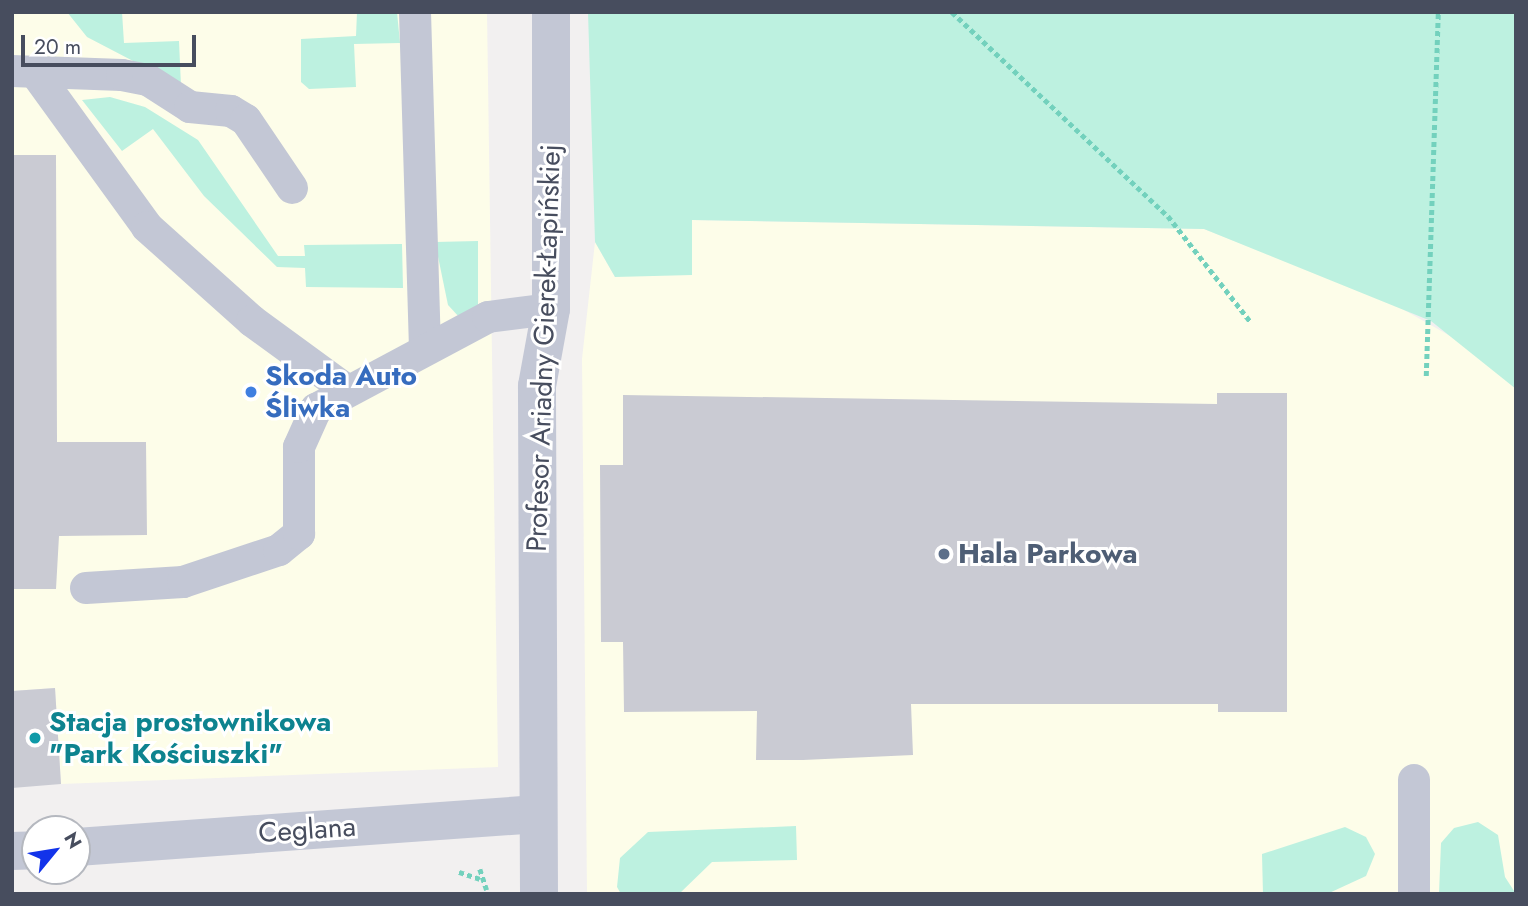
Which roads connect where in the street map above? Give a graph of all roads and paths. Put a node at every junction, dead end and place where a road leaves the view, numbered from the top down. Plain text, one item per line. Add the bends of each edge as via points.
1 (415, 12) edge
2 (551, 12) edge
3 (952, 12) edge
4 (1438, 12) edge
5 (24, 71) edge
6 (292, 188) dead end
7 (551, 309) junction
8 (1250, 321) dead end
9 (425, 349) junction
10 (1426, 376) dead end
11 (348, 391) junction
12 (86, 588) dead end
13 (1414, 780) dead end
14 (538, 814) junction
15 (91, 846) edge
16 (539, 894) edge
17 (1415, 894) edge

1 - 9 lane
2 - 7 street, Profesor Ariadny Gierek-Łapińskiej
3 - 8 path via 1168,216
4 - 10 path
5 - 6 lane via 148,80 190,107 231,111 246,120
5 - 11 lane via 147,227 252,321
7 - 9 lane via 488,317
7 - 14 street, Profesor Ariadny Gierek-Łapińskiej via 537,386
9 - 11 lane
11 - 12 lane via 316,409 305,426 299,447 299,534 279,550 183,582
13 - 17 lane
14 - 15 street, Ceglana
14 - 16 street, Profesor Ariadny Gierek-Łapińskiej

